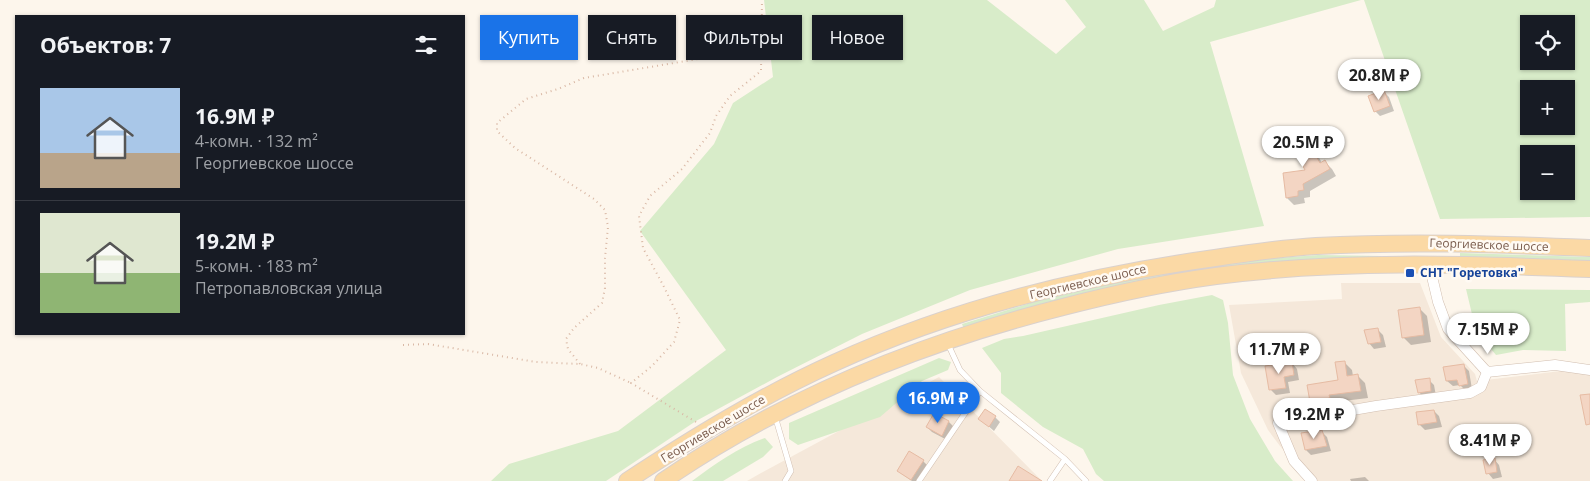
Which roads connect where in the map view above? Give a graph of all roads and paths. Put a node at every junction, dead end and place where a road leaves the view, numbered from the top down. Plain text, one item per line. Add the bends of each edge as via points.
1 (762, 0) edge
2 (762, 15) edge
3 (692, 60) edge
4 (761, 60) edge
5 (1590, 248) edge
6 (1429, 264) junction
7 (1590, 269) edge
8 (946, 340) junction
9 (403, 345) dead end
10 (580, 364) junction
11 (1590, 370) edge
12 (1487, 372) junction
13 (631, 383) junction
14 (980, 391) junction
15 (774, 415) junction
16 (701, 434) junction
17 (1065, 459) junction
18 (627, 481) edge
19 (664, 481) edge
20 (785, 481) edge
21 (919, 481) edge
22 (1050, 481) edge
23 (1086, 481) edge
24 (1312, 481) edge

1 - 2 path
3 - 10 path via 584,78 526,98 497,123 498,131 515,148 594,199 605,210 608,227 602,303 566,339 568,349
4 - 13 path via 761,71 730,96 716,116 710,133 682,169 650,196 638,216 643,248 680,320 674,342
5 - 16 main road, Георгиевское шоссе via 1449,242 1314,246 1123,272 988,306 906,333 801,378
6 - 7 main road, Георгиевское шоссе
6 - 8 main road, Георгиевское шоссе via 1320,267 1207,278 1082,302
6 - 12 street via 1448,329
8 - 14 lane via 960,370
8 - 15 main road, Георгиевское шоссе via 854,375
9 - 10 path via 428,344 536,362
10 - 13 path via 598,368
11 - 12 street via 1555,365
12 - 24 street via 1481,388 1470,393 1278,423 1294,461
13 - 16 path via 696,422
14 - 17 lane
14 - 21 lane
15 - 19 main road, Георгиевское шоссе via 734,436
15 - 20 lane via 791,472
16 - 18 main road, Георгиевское шоссе
17 - 22 lane
17 - 23 lane

